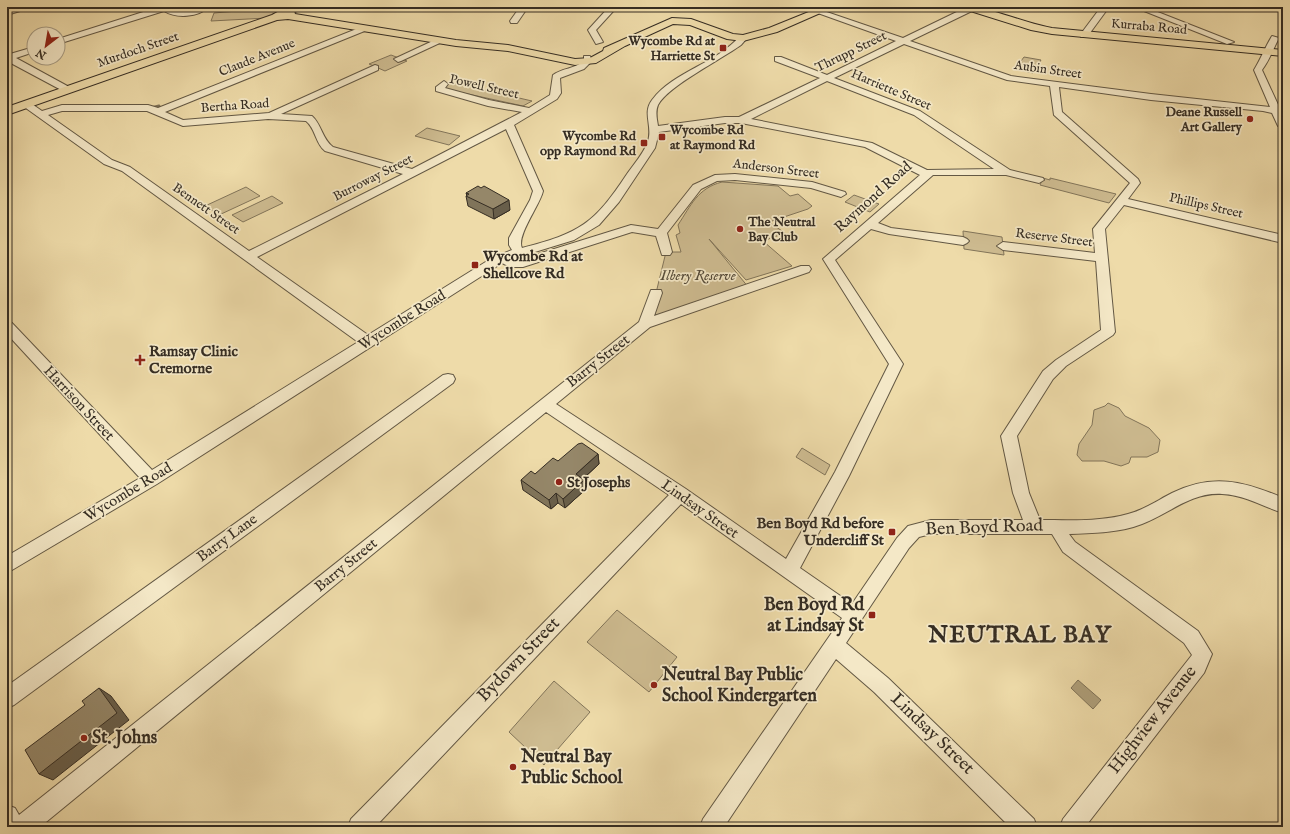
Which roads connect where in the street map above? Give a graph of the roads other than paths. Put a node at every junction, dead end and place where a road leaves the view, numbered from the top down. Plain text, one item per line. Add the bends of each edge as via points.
1 (29, 7) edge
2 (205, 7) edge
3 (303, 7) edge
4 (524, 7) edge
5 (613, 7) edge
6 (805, 7) edge
7 (829, 7) edge
8 (1105, 7) edge
9 (1138, 7) edge
10 (164, 8) edge
11 (969, 8) edge
12 (818, 11) junction
13 (7, 13) edge
14 (181, 15) junction
15 (285, 15) junction
16 (201, 18) dead end
17 (514, 21) dead end
18 (364, 28) junction
19 (1084, 36) junction
20 (1275, 38) dead end
21 (66, 39) edge
22 (742, 40) junction
23 (440, 41) junction
24 (904, 41) junction
25 (599, 42) joint
26 (1230, 42) dead end
27 (620, 46) junction
28 (26, 51) edge
29 (1268, 52) junction
30 (1283, 53) edge
31 (598, 54) junction
32 (8, 57) edge
33 (398, 59) dead end
34 (778, 59) dead end
35 (582, 61) junction
36 (375, 68) dead end
37 (826, 78) junction
38 (444, 84) dead end
39 (1054, 84) junction
40 (68, 90) junction
41 (26, 104) junction
42 (7, 111) edge
43 (158, 111) junction
44 (531, 111) junction
45 (1279, 111) edge
46 (41, 114) junction
47 (268, 116) junction
48 (741, 120) junction
49 (509, 124) junction
50 (1283, 126) edge
51 (654, 130) junction
52 (1006, 172) junction
53 (413, 173) junction
54 (927, 174) junction
55 (1039, 180) dead end
56 (840, 194) dead end
57 (1122, 201) junction
58 (869, 224) junction
59 (661, 233) junction
60 (1283, 239) edge
61 (963, 241) dead end
62 (1003, 246) dead end
63 (519, 252) junction
64 (666, 252) dead end
65 (249, 256) junction
66 (503, 258) junction
67 (1102, 258) junction
68 (805, 269) dead end
69 (656, 294) dead end
70 (645, 324) junction
71 (7, 326) edge
72 (368, 342) junction
73 (448, 379) dead end
74 (544, 404) junction
75 (151, 479) junction
76 (680, 494) junction
77 (1283, 506) edge
78 (1034, 526) junction
79 (1057, 526) junction
80 (7, 565) edge
81 (790, 571) junction
82 (854, 616) junction
83 (834, 645) junction
84 (7, 698) edge
85 (7, 816) edge
86 (13, 827) edge
87 (22, 827) edge
88 (359, 827) edge
89 (711, 827) edge
90 (1026, 827) edge
91 (1071, 827) edge

1 - 13 street
2 - 14 street
3 - 15 street, Murdoch Street
4 - 17 street
5 - 25 street via 592,30
6 - 12 street, Aubin Street
7 - 12 main road, Wycombe Road
8 - 19 street
9 - 26 street
10 - 14 street
10 - 21 street
11 - 19 main road, Kurraba Road via 1035,28
11 - 24 street, Thrupp Street
12 - 22 main road, Wycombe Road via 754,40
12 - 24 street, Aubin Street
14 - 16 street via 183,20
15 - 18 main road
15 - 40 main road, Murdoch Street
18 - 23 main road
18 - 43 street, Claude Avenue
19 - 29 main road, Kurraba Road
20 - 29 street
22 - 27 main road via 726,39 689,24 675,23 658,27
22 - 51 street, Wycombe Road via 657,99 651,116
23 - 33 street
23 - 35 main road via 527,51
24 - 37 street, Thrupp Street
24 - 39 street, Aubin Street via 1004,76
25 - 31 main road via 596,44 600,50
27 - 31 main road
27 - 35 main road
28 - 32 street
29 - 30 main road, Kurraba Road
29 - 45 street via 1258,70
31 - 35 main road
32 - 40 street
34 - 37 street, Harriette Street
35 - 44 street, Burroway Street via 557,76 555,95
36 - 47 street
37 - 48 street, Thrupp Street
37 - 52 street, Harriette Street via 918,114
38 - 44 street, Powell Street via 439,89 488,103
39 - 45 street, Aubin Street
39 - 57 street via 1057,114 1135,181
40 - 41 main road, Murdoch Street
41 - 42 main road, Murdoch Street
41 - 46 street, Bennett Street
43 - 46 street, Bertha Road via 148,108 62,108
43 - 47 street, Bertha Road via 183,123
44 - 49 street, Burroway Street
45 - 50 street
46 - 65 street, Bennett Street via 108,162 126,169
47 - 53 street, Bertha Road via 309,118 314,121 323,145 329,149
48 - 51 street, Raymond Road
48 - 54 street, Raymond Road via 868,145
49 - 53 street, Burroway Street
49 - 63 street via 538,192 515,238
51 - 63 street, Wycombe Road via 650,148 599,220 570,238
52 - 54 street
52 - 55 street
53 - 65 street, Burroway Street
54 - 58 street, Raymond Road
56 - 59 street, Anderson Street via 812,184 735,177 715,178 697,187
57 - 60 street, Phillips Street
57 - 67 street via 1099,229
58 - 61 street via 889,231
58 - 81 street, Raymond Road via 829,259 896,364 841,476
59 - 64 street
59 - 66 street via 631,228 523,263 510,263
62 - 67 street, Reserve Street
63 - 66 street, Wycombe Road
65 - 72 street, Bennett Street
66 - 72 street, Wycombe Road
67 - 78 street via 1108,332 1061,363 1048,375 1009,436 1021,493
68 - 70 street
69 - 70 street, Barry Street
70 - 74 street, Barry Street
71 - 75 street, Harrison Street
72 - 75 street, Wycombe Road
73 - 84 street, Barry Lane
74 - 76 street, Lindsay Street
74 - 87 street, Barry Street
75 - 80 street, Wycombe Road
76 - 81 street, Lindsay Street
76 - 88 street, Bydown Street
77 - 79 street, Ben Boyd Road via 1238,490 1208,487 1133,520 1116,524
78 - 79 street, Ben Boyd Road
78 - 82 street, Ben Boyd Road via 931,527 914,531 903,543
79 - 91 street, Highview Avenue via 1069,547 1190,637 1202,654 1197,666
81 - 82 street, Lindsay Street
82 - 83 street, Ben Boyd Road
83 - 89 street, Ben Boyd Road
83 - 90 street, Lindsay Street via 881,685
85 - 86 street

